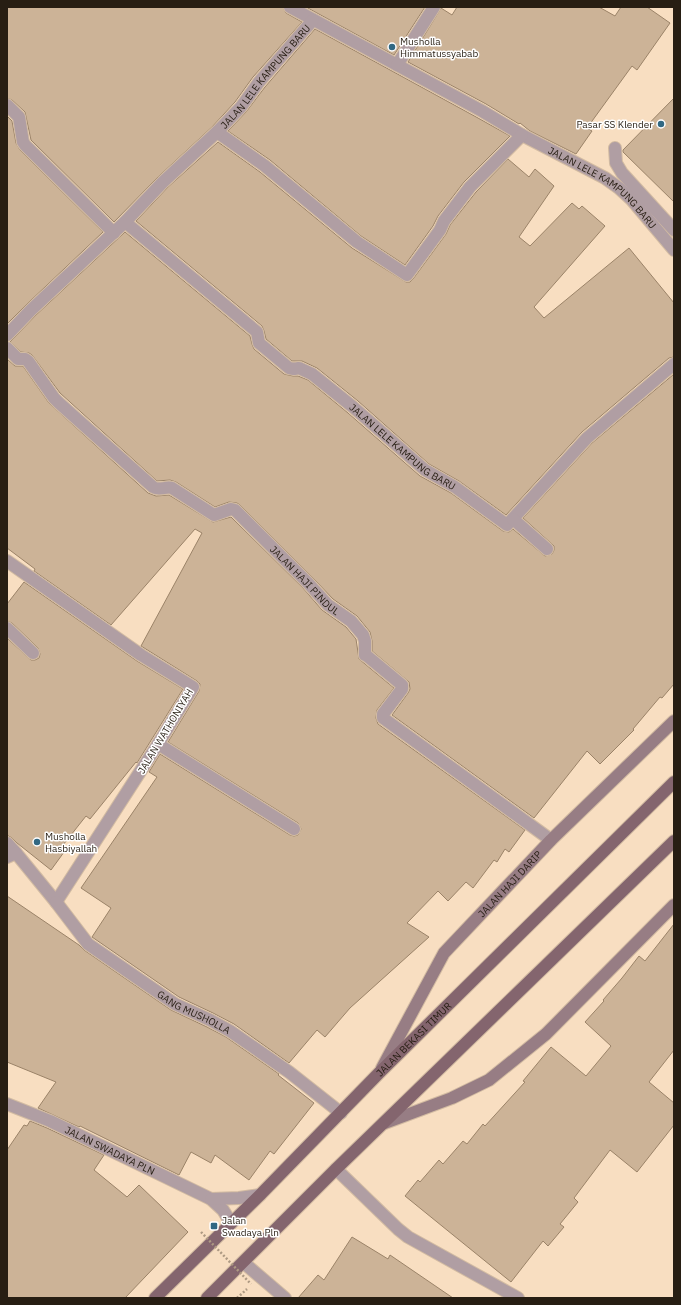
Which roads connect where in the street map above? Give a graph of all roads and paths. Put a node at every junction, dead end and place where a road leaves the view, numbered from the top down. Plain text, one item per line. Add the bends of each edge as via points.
1 (290, 7) edge
2 (434, 7) edge
3 (314, 20) junction
4 (397, 65) junction
5 (7, 105) edge
6 (217, 132) junction
7 (522, 135) junction
8 (615, 148) dead end
9 (125, 222) junction
10 (674, 230) edge
11 (114, 233) junction
12 (674, 250) edge
13 (7, 335) edge
14 (7, 348) edge
15 (674, 364) edge
16 (513, 519) junction
17 (547, 549) dead end
18 (8, 565) edge
19 (7, 628) edge
20 (34, 653) dead end
21 (674, 721) edge
22 (158, 744) junction
23 (674, 782) edge
24 (294, 829) dead end
25 (551, 840) junction
26 (674, 841) edge
27 (7, 843) edge
28 (12, 855) edge
29 (56, 902) junction
30 (674, 905) edge
31 (380, 1072) junction
32 (7, 1104) edge
33 (341, 1113) junction
34 (385, 1123) junction
35 (336, 1170) junction
36 (260, 1195) junction
37 (211, 1199) junction
38 (231, 1223) junction
39 (200, 1232) dead end
40 (244, 1262) junction
41 (155, 1298) edge
42 (207, 1298) edge
43 (237, 1298) edge
44 (285, 1298) edge
45 (518, 1298) edge

1 - 3 street, JALAN LELE KAMPUNG BARU
2 - 4 street
3 - 4 street, JALAN LELE KAMPUNG BARU
3 - 6 street, JALAN LELE KAMPUNG BARU via 259,82 242,107
4 - 7 street, JALAN LELE KAMPUNG BARU
5 - 11 street via 19,117 25,145
6 - 7 street, JALAN LELE KAMPUNG BARU via 265,166 358,242 407,275 470,187
6 - 9 street, JALAN LELE KAMPUNG BARU via 163,182
7 - 12 street, JALAN LELE KAMPUNG BARU via 605,178 619,188
8 - 10 street via 616,163 622,173
9 - 11 street, JALAN LELE KAMPUNG BARU
9 - 16 street, JALAN LELE KAMPUNG BARU via 257,332 259,343 284,364 312,374 354,407 425,470 455,486 507,525
11 - 13 street, JALAN LELE KAMPUNG BARU
14 - 25 street, JALAN HAJI PINDUL via 18,359 28,361 59,403 153,488 172,488 214,515 234,510 328,605 352,621 363,635 367,656 402,685 383,718
15 - 16 street via 587,438
16 - 17 street
18 - 22 street, JALAN WATHONIYAH via 193,687
19 - 20 street
21 - 25 main road, JALAN HAJI DARIP
22 - 24 street
22 - 29 street, JALAN WATHONIYAH
23 - 31 main road, JALAN BEKASI TIMUR
25 - 31 main road, JALAN HAJI DARIP via 444,953
26 - 34 main road
27 - 28 street
28 - 29 street
29 - 33 street, GANG MUSHOLLA via 88,944 175,1004 230,1031 289,1072
30 - 34 main road via 546,1034 489,1080 452,1098
31 - 33 main road, JALAN BEKASI TIMUR
32 - 37 street, JALAN SWADAYA PLN via 50,1121
33 - 36 main road, JALAN BEKASI TIMUR
34 - 35 main road
35 - 40 main road
35 - 45 street via 403,1233
36 - 37 street, JALAN SWADAYA PLN
36 - 38 main road, JALAN BEKASI TIMUR
37 - 38 street, JALAN SWADAYA PLN via 223,1210
38 - 41 main road, JALAN BEKASI TIMUR
39 - 43 path, bridge via 251,1284
40 - 42 main road
40 - 44 street

